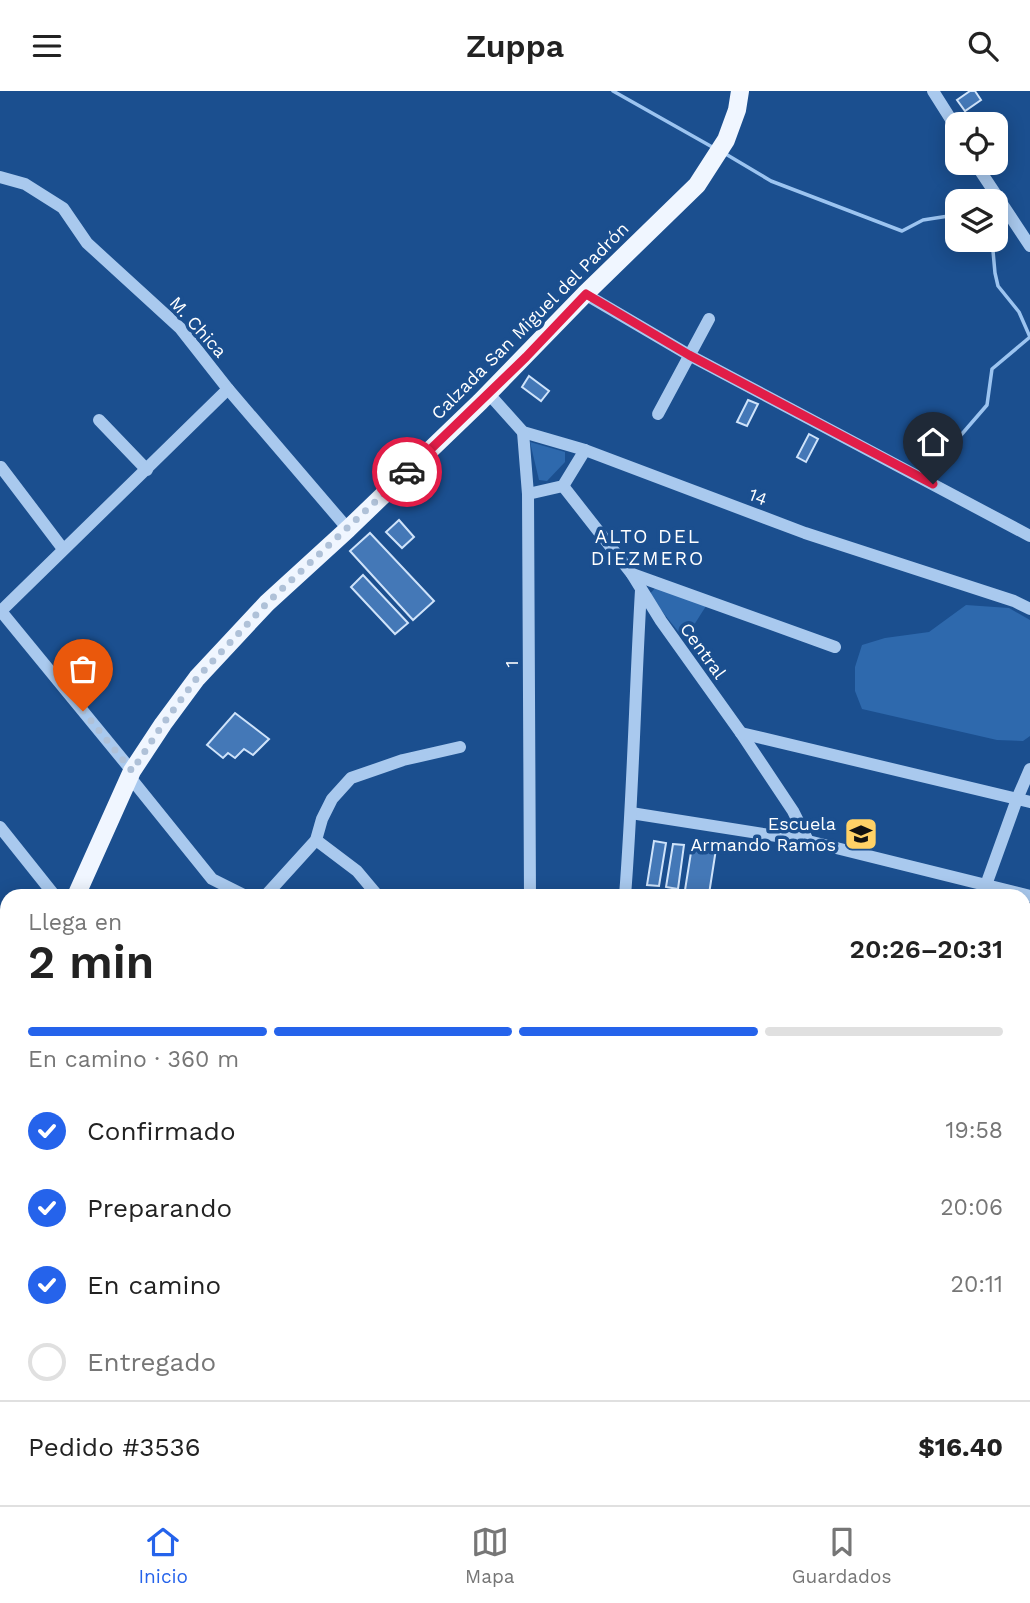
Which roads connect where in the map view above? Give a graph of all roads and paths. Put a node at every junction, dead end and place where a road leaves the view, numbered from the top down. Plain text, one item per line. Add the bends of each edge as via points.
1 (740, 91) edge
2 (933, 91) edge
3 (948, 112) edge
4 (983, 175) edge
5 (0, 177) edge
6 (1030, 246) edge
7 (586, 294) junction
8 (709, 319) dead end
9 (689, 355) junction
10 (228, 389) junction
11 (488, 393) junction
12 (657, 414) dead end
13 (99, 419) dead end
14 (523, 432) junction
15 (585, 450) junction
16 (1, 467) edge
17 (147, 470) junction
18 (563, 486) junction
19 (528, 494) junction
20 (348, 529) junction
21 (1030, 535) edge
22 (63, 549) junction
23 (632, 574) junction
24 (641, 590) junction
25 (1030, 609) edge
26 (0, 611) edge
27 (835, 647) dead end
28 (741, 733) junction
29 (460, 747) dead end
30 (1030, 769) edge
31 (131, 773) junction
32 (1023, 801) edge
33 (631, 813) junction
34 (0, 827) edge
35 (316, 840) junction
36 (808, 841) junction
37 (49, 889) edge
38 (79, 889) edge
39 (232, 889) edge
40 (272, 889) edge
41 (372, 889) edge
42 (530, 889) edge
43 (626, 889) edge
44 (977, 889) edge
45 (985, 889) edge

1 - 7 main road, Calzada San Miguel del Padrón via 719,151 696,185
2 - 3 street
4 - 6 street
5 - 10 street, M. Chica via 25,184 64,208 86,243 180,328
7 - 9 street
7 - 11 main road, Calzada San Miguel del Padrón
8 - 9 street
9 - 12 street
9 - 21 street
10 - 17 street
10 - 20 street, M. Chica
11 - 14 street
11 - 20 main road, Calzada San Miguel del Padrón
13 - 17 street
14 - 15 street, 14
14 - 19 street, 1
15 - 18 street
15 - 25 street, 14 via 805,533
16 - 22 street
17 - 22 street
18 - 19 street
18 - 23 street, Central
19 - 42 street, 1
20 - 31 main road, Calzada San Miguel del Padrón via 267,603 197,678
22 - 26 street
23 - 24 street, Central
23 - 27 street
24 - 28 street, Central
24 - 33 street
26 - 31 street
28 - 32 street
28 - 36 street, Central
29 - 35 street via 404,759 351,778 332,799
30 - 32 street
31 - 38 main road, Calzada San Miguel del Padrón
31 - 39 street via 212,879
32 - 45 street
33 - 36 street
33 - 43 street
34 - 37 street
35 - 40 street
35 - 41 street via 357,871
36 - 44 street

